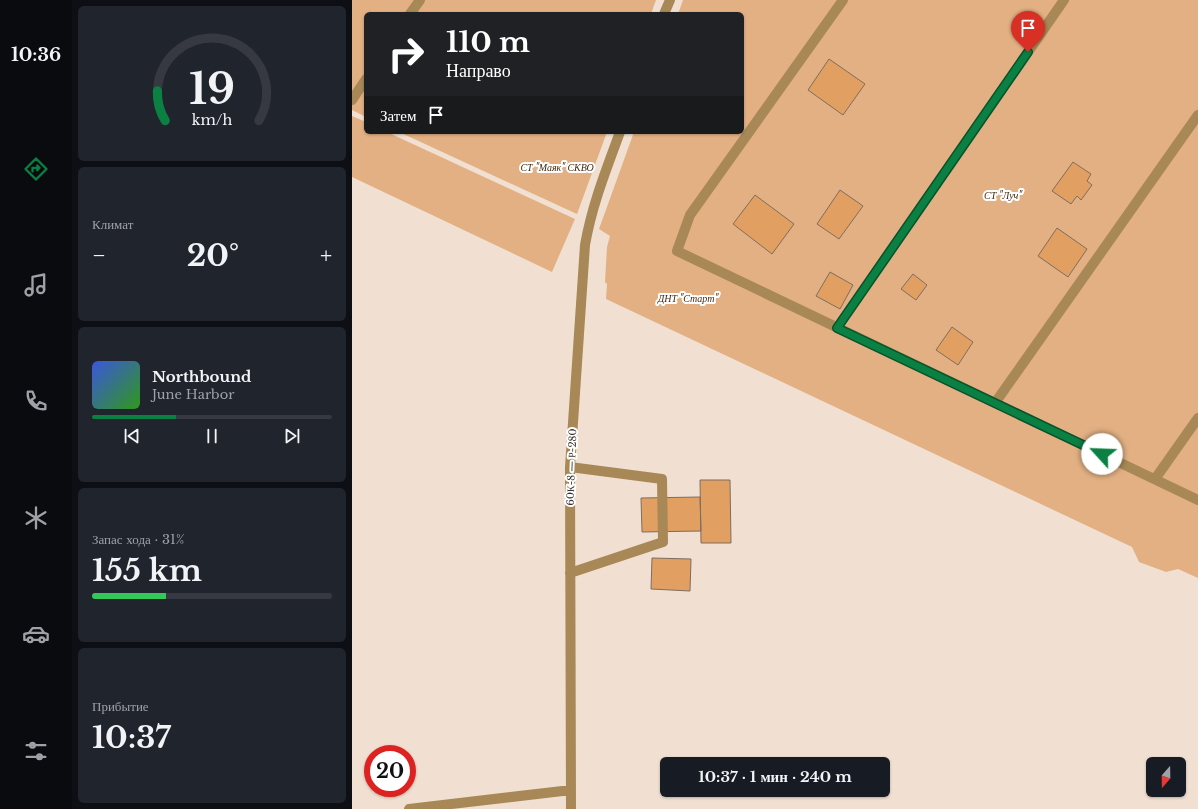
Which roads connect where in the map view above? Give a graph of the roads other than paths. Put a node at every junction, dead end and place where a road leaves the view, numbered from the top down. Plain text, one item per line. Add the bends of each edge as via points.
1 (420, 0) edge
2 (670, 0) edge
3 (843, 0) edge
4 (1064, 0) edge
5 (411, 12) edge
6 (665, 12) edge
7 (364, 82) edge
8 (352, 100) edge
9 (1198, 115) edge
10 (619, 134) edge
11 (837, 328) junction
12 (995, 403) junction
13 (1198, 418) edge
14 (570, 467) junction
15 (1155, 479) junction
16 (1198, 500) edge
17 (570, 573) junction
18 (571, 790) junction
19 (409, 809) edge
20 (571, 809) edge

1 - 5 street
2 - 6 street
3 - 11 street via 690,215 677,250
4 - 11 street
7 - 8 street
9 - 12 street
10 - 14 street, 60К-8 — Р-280 via 590,219 585,245
11 - 12 street
12 - 15 street
13 - 15 street
14 - 17 street, 60К-8 — Р-280
14 - 17 street via 662,479 663,542
15 - 16 street
17 - 18 street, 60К-8 — Р-280
18 - 19 street
18 - 20 street, 60К-8 — Р-280

